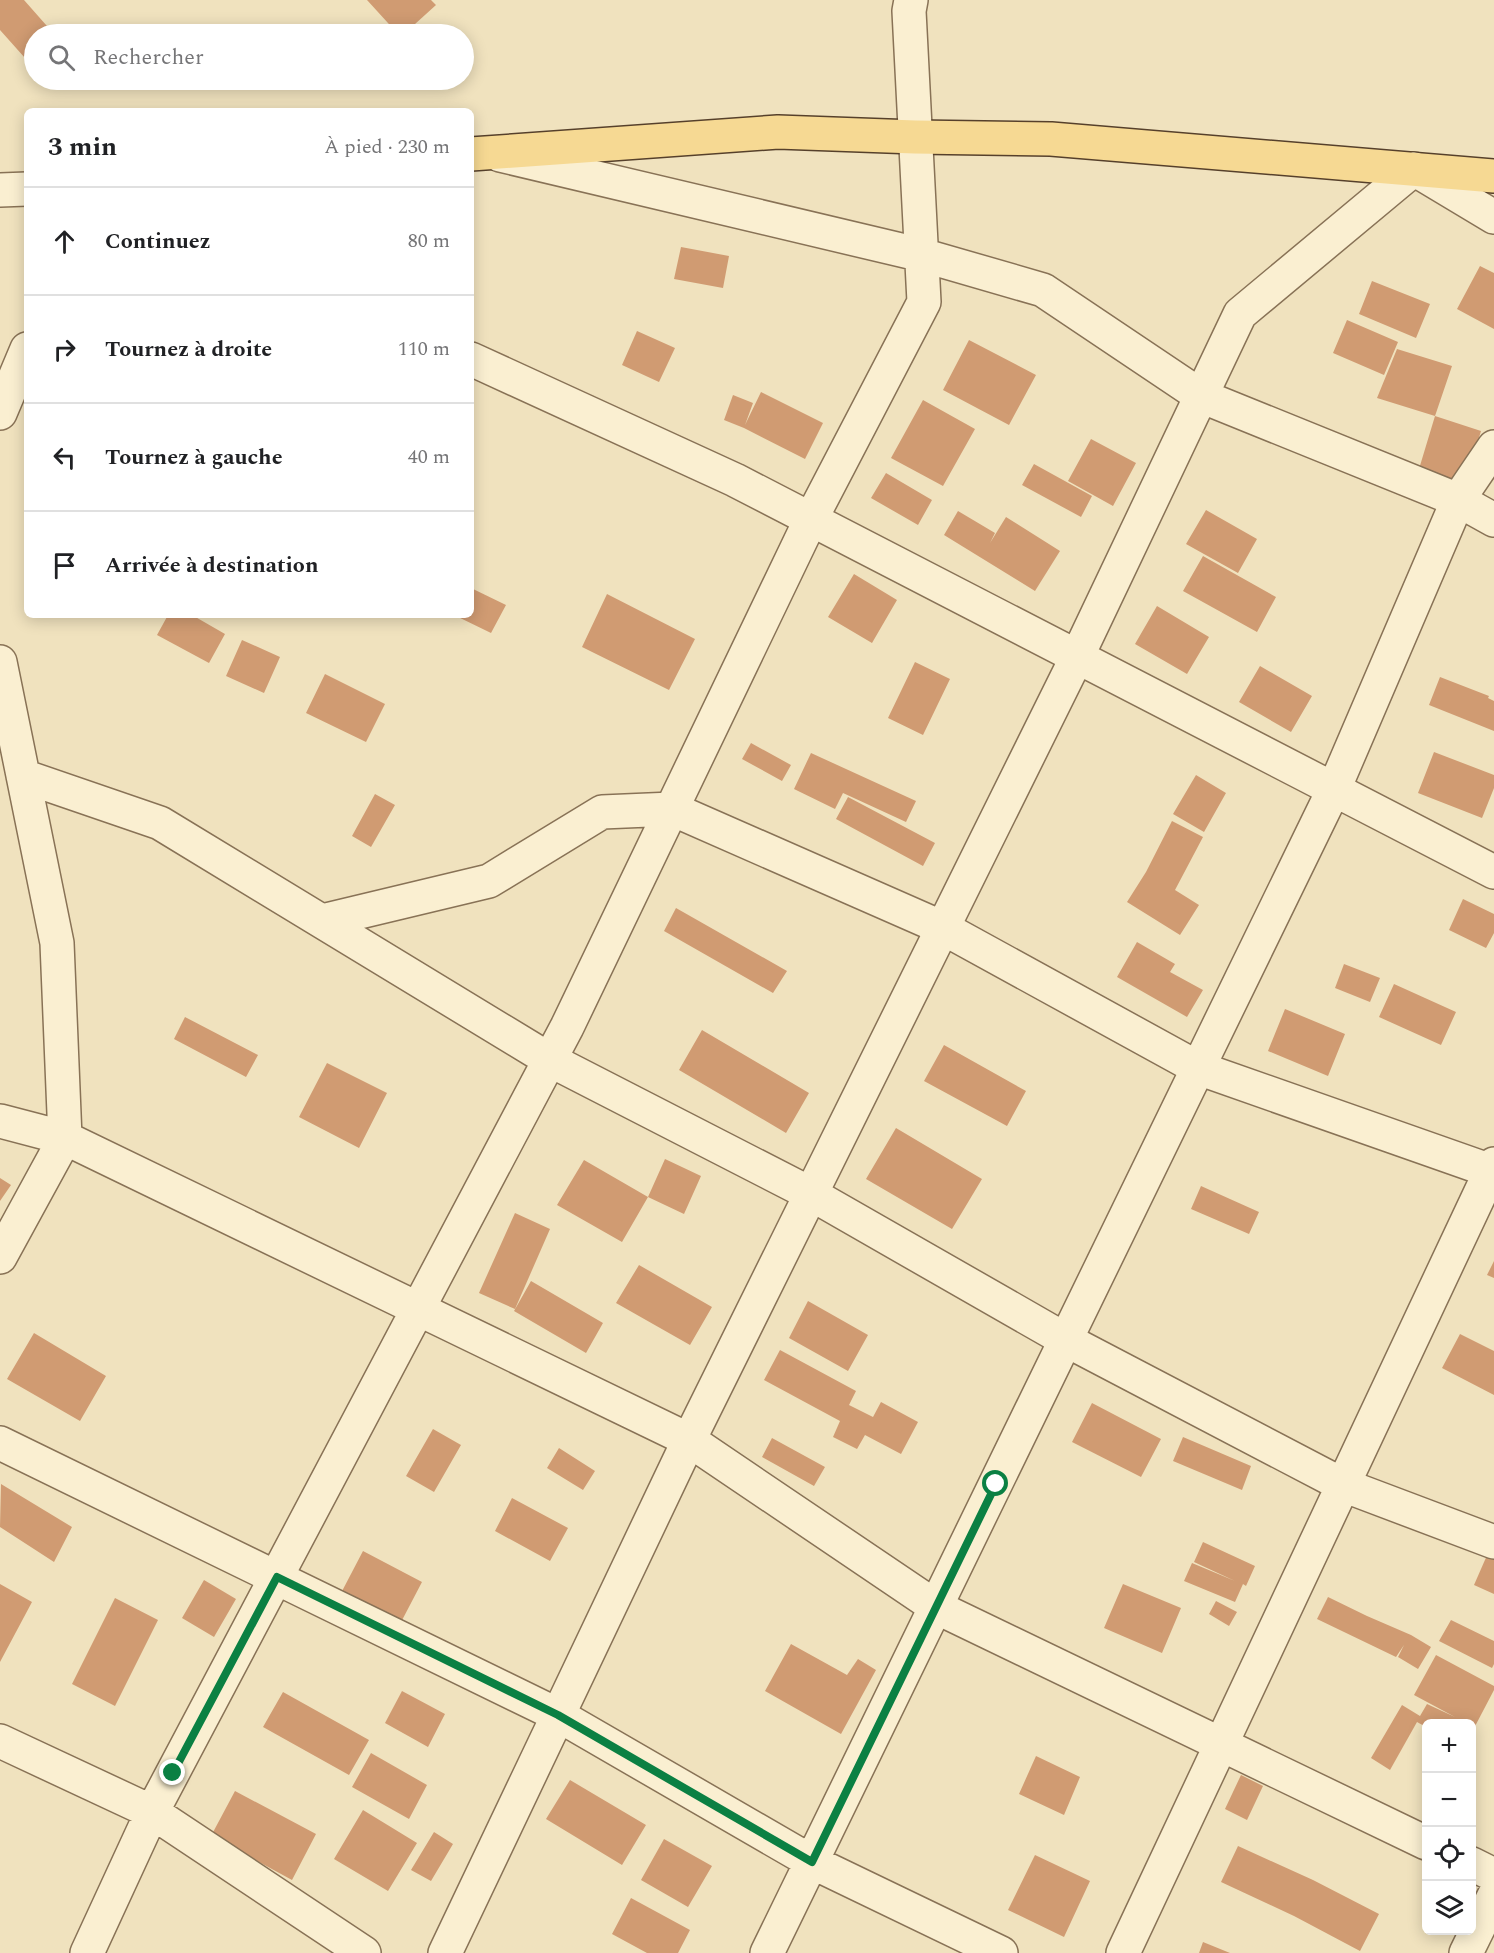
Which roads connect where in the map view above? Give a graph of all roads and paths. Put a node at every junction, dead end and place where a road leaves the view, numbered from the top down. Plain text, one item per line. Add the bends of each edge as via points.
1 (911, 0) edge
2 (915, 137) junction
3 (480, 153) edge
4 (1414, 169) junction
5 (1494, 176) edge
6 (24, 189) edge
7 (0, 190) edge
8 (1494, 217) edge
9 (922, 255) junction
10 (24, 356) edge
11 (474, 360) edge
12 (1201, 396) junction
13 (0, 414) edge
14 (1494, 447) edge
15 (1458, 501) junction
16 (811, 519) junction
17 (1494, 520) edge
18 (1077, 657) junction
19 (0, 662) edge
20 (23, 776) junction
21 (1334, 789) junction
22 (672, 809) junction
23 (1494, 872) edge
24 (322, 921) junction
25 (943, 928) junction
26 (550, 1060) junction
27 (1198, 1068) junction
28 (0, 1121) edge
29 (65, 1138) junction
30 (1493, 1169) edge
31 (811, 1194) junction
32 (0, 1257) edge
33 (418, 1310) junction
34 (1066, 1340) junction
35 (689, 1440) junction
36 (0, 1443) edge
37 (1343, 1485) junction
38 (1494, 1542) edge
39 (277, 1577) junction
40 (936, 1607) junction
41 (558, 1715) junction
42 (0, 1741) edge
43 (1221, 1745) junction
44 (152, 1812) junction
45 (1422, 1841) edge
46 (812, 1862) junction
47 (1476, 1866) edge
48 (1494, 1875) edge
49 (1494, 1896) edge
50 (87, 1953) edge
51 (364, 1953) edge
52 (445, 1953) edge
53 (767, 1953) edge
54 (1001, 1953) edge
55 (1123, 1953) edge
56 (1466, 1953) edge

1 - 2 street
2 - 3 main road via 778,132
2 - 4 main road via 1051,139
2 - 9 street
3 - 9 street
4 - 5 main road
4 - 8 street
4 - 12 street via 1240,314
6 - 7 street
9 - 12 street via 1043,290
9 - 16 street via 924,302
10 - 13 street
11 - 16 street
12 - 15 street
12 - 18 street
14 - 15 street
15 - 17 street
15 - 21 street
16 - 18 street
16 - 22 street
18 - 21 street
18 - 25 street
19 - 20 street
20 - 24 street via 160,823
20 - 29 street via 57,943
21 - 23 street
21 - 27 street
22 - 24 street via 602,812 489,881
22 - 25 street
22 - 26 street
24 - 26 street
25 - 27 street
25 - 31 street
26 - 31 street
26 - 33 street
27 - 30 street
27 - 34 street
28 - 29 street
29 - 32 street
29 - 33 street
30 - 37 street
31 - 34 street
31 - 35 street
33 - 35 street
33 - 39 street
34 - 37 street
34 - 40 street
35 - 40 street
35 - 41 street
36 - 39 street
37 - 38 street
37 - 43 street
39 - 41 street
39 - 44 street
40 - 43 street
40 - 46 street
41 - 46 street
41 - 52 street
42 - 44 street
43 - 45 street
43 - 55 street
44 - 50 street
44 - 51 street
46 - 53 street
46 - 54 street
47 - 48 street
49 - 56 street

